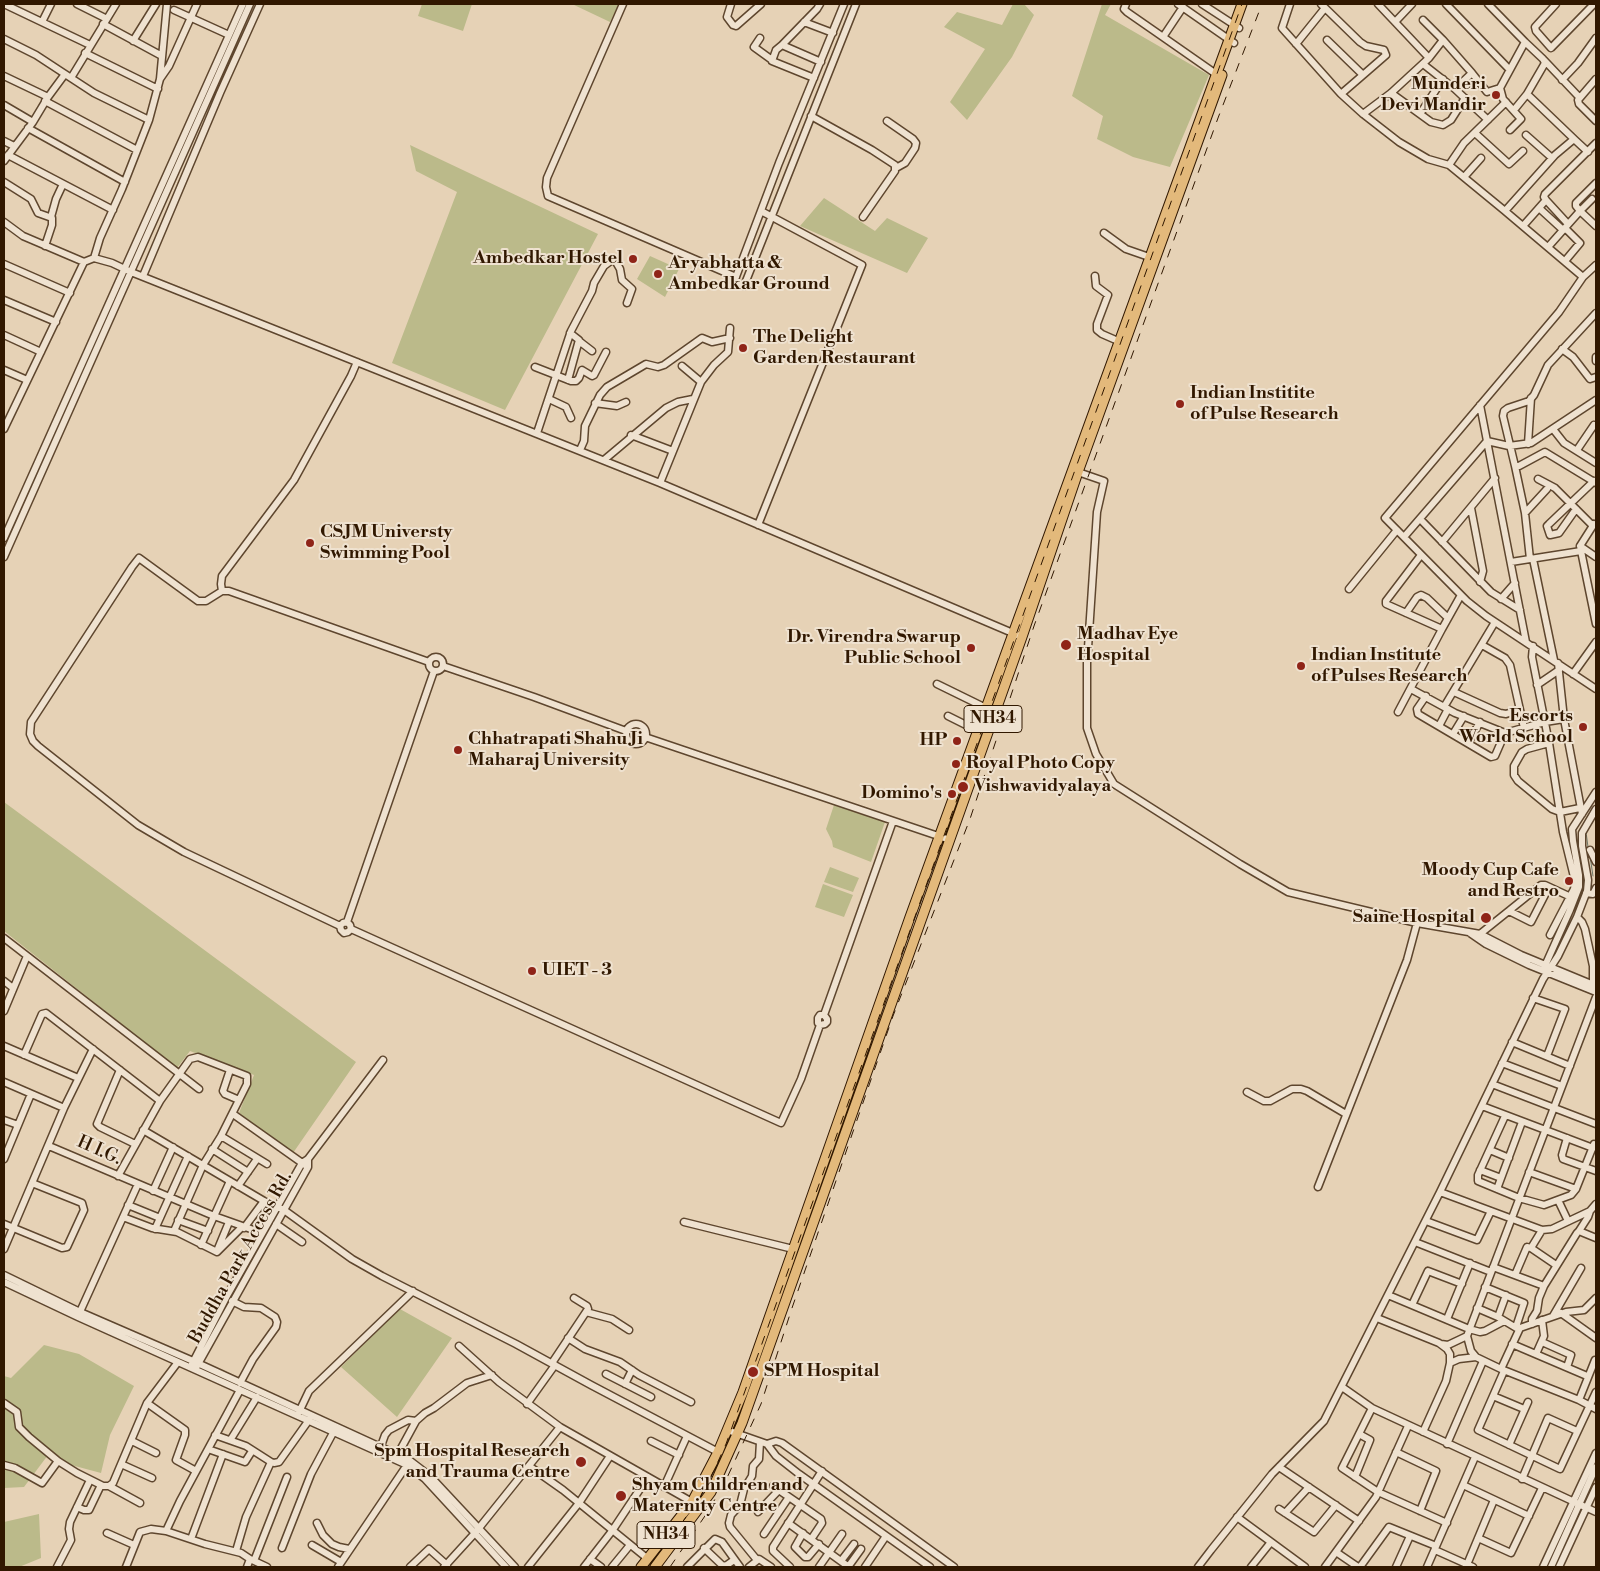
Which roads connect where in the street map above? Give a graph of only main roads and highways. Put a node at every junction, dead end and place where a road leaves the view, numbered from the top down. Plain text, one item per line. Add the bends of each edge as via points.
1 (1242, 4) edge
2 (1248, 4) edge
3 (1237, 27) junction
4 (1232, 42) junction
5 (1193, 145) junction
6 (825, 1158) junction
7 (836, 1161) junction
8 (641, 1567) edge
9 (655, 1567) edge

1 - 3 highway, NH34
2 - 3 highway, NH34
3 - 4 highway, NH34
4 - 5 highway, NH34
4 - 5 highway, NH34 via 1216,74
5 - 6 highway, NH34 via 1118,341
5 - 7 highway, NH34
6 - 7 highway
6 - 8 highway, NH34 via 743,1392 718,1452 692,1502
7 - 9 highway, NH34 via 737,1435 711,1492

